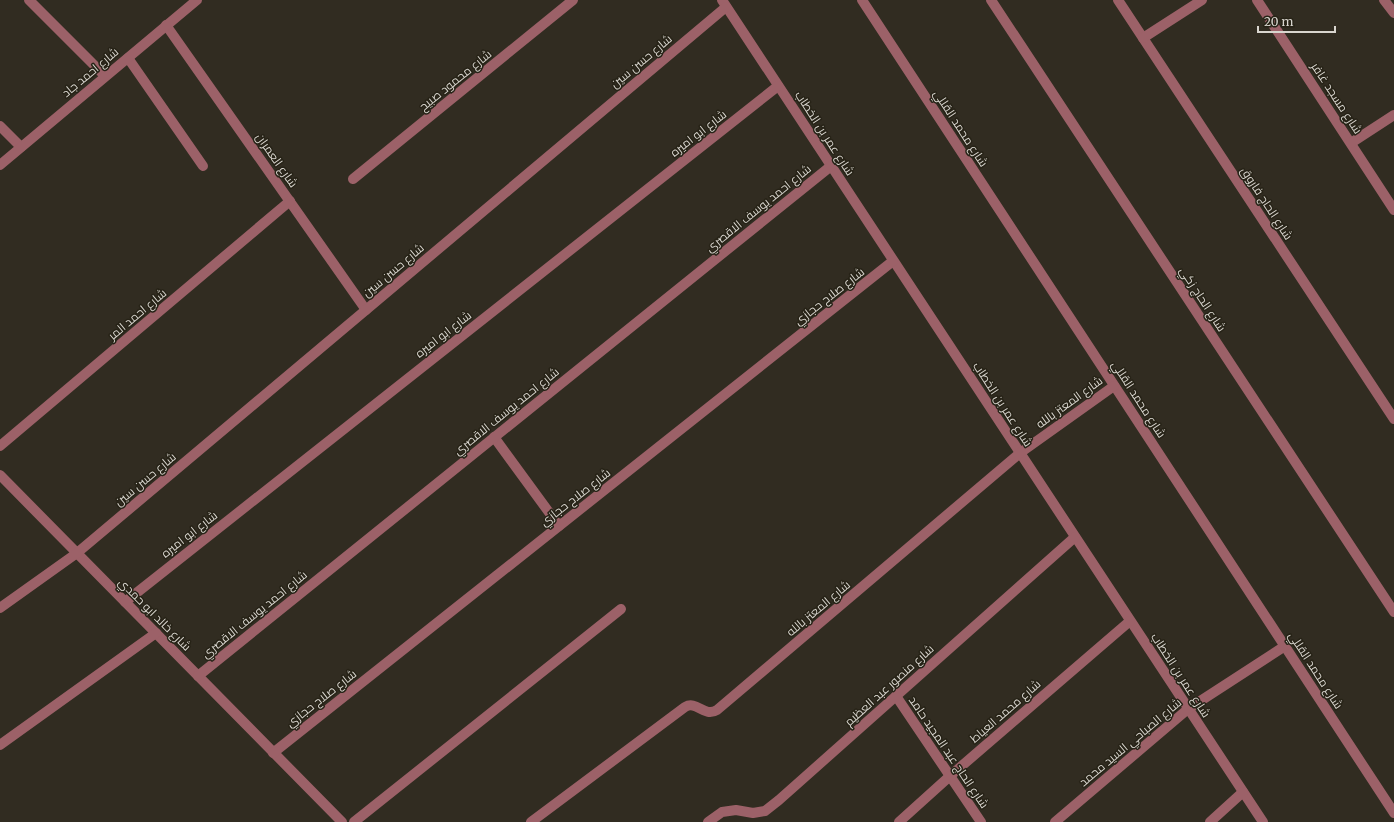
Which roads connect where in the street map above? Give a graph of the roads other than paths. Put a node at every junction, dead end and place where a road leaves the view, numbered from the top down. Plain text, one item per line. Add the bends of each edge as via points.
1 (29, 0) edge
2 (197, 0) edge
3 (573, 0) edge
4 (862, 0) edge
5 (991, 0) edge
6 (1118, 0) edge
7 (1202, 0) edge
8 (1257, 0) edge
9 (1386, 1) edge
10 (724, 3) edge
11 (184, 4) edge
12 (1394, 13) edge
13 (166, 25) junction
14 (1143, 38) junction
15 (128, 58) junction
16 (105, 76) junction
17 (778, 86) junction
18 (1394, 115) edge
19 (0, 126) edge
20 (1351, 143) junction
21 (21, 148) junction
22 (0, 165) edge
23 (203, 166) dead end
24 (831, 166) junction
25 (353, 179) dead end
26 (290, 201) junction
27 (1394, 210) edge
28 (894, 262) junction
29 (366, 310) junction
30 (1114, 386) junction
31 (1394, 419) edge
32 (494, 437) junction
33 (0, 446) edge
34 (1020, 453) junction
35 (2, 482) edge
36 (560, 526) junction
37 (1075, 537) junction
38 (77, 554) junction
39 (125, 602) junction
40 (0, 608) edge
41 (621, 609) dead end
42 (1394, 612) edge
43 (1130, 621) junction
44 (156, 633) junction
45 (1285, 646) junction
46 (198, 676) junction
47 (896, 696) junction
48 (1188, 709) junction
49 (0, 745) edge
50 (273, 752) junction
51 (950, 776) junction
52 (1243, 792) junction
53 (1394, 813) edge
54 (342, 822) edge
55 (354, 822) edge
56 (531, 822) edge
57 (708, 822) edge
58 (899, 822) edge
59 (981, 822) edge
60 (1055, 822) edge
61 (1210, 822) edge
62 (1263, 822) edge

1 - 16 street
2 - 11 street, شارع احمد جاد
3 - 25 street, شارع محمود صبيح
4 - 30 street, شارع محمد القللي
5 - 42 street, شارع الحاج زكي
6 - 14 street, شارع الحاج فاروق
7 - 14 street
8 - 20 street, شارع مسجد غافر
9 - 12 street
10 - 17 street, شارع عمر بن الخطاب
10 - 29 street, شارع حسن سين
11 - 13 street, شارع احمد جاد
13 - 15 street, شارع احمد جاد
13 - 26 street, شارع العمران
14 - 31 street, شارع الحاج فاروق
15 - 16 street, شارع احمد جاد
15 - 23 street
16 - 21 street, شارع احمد جاد
17 - 24 street, شارع عمر بن الخطاب
17 - 39 street, شارع ابو اميره
18 - 20 street
19 - 21 street
20 - 27 street, شارع مسجد غافر
21 - 22 street, شارع احمد جاد
24 - 28 street, شارع عمر بن الخطاب
24 - 32 street, شارع احمد يوسف الاقصري
26 - 29 street, شارع العمران
26 - 33 street, شارع احمد المر
28 - 34 street, شارع عمر بن الخطاب
28 - 36 street, شارع صلاح حجازي
29 - 38 street, شارع حسن سين
30 - 34 street, شارع المعتز بالله
30 - 45 street, شارع محمد القللي
32 - 36 street
32 - 46 street, شارع احمد يوسف الاقصري
34 - 37 street, شارع عمر بن الخطاب
34 - 56 street, شارع المعتز بالله via 717,710 705,712 690,704 685,707
35 - 38 street, شارع خالد ابو حمدي
36 - 50 street, شارع صلاح حجازي
37 - 43 street, شارع عمر بن الخطاب
37 - 47 street, شارع منصور عبد العظيم
38 - 39 street, شارع خالد ابو حمدي
38 - 40 street, شارع حسن سين
39 - 44 street, شارع خالد ابو حمدي
41 - 55 street
43 - 48 street, شارع عمر بن الخطاب
43 - 51 street, شارع محمد العياط
44 - 46 street, شارع خالد ابو حمدي
44 - 49 street
45 - 48 street, شارع الصباحي السيد محمد
45 - 53 street, شارع محمد القللي
46 - 50 street, شارع خالد ابو حمدي
47 - 51 street, شارع الحاج عبد المجيد حامد
47 - 57 street, شارع منصور عبد العظيم via 765,811 722,812
48 - 52 street, شارع عمر بن الخطاب
48 - 60 street, شارع الصباحي السيد محمد
50 - 54 street, شارع خالد ابو حمدي
51 - 58 street, شارع محمد العياط
51 - 59 street, شارع الحاج عبد المجيد حامد
52 - 61 street
52 - 62 street, شارع عمر بن الخطاب

